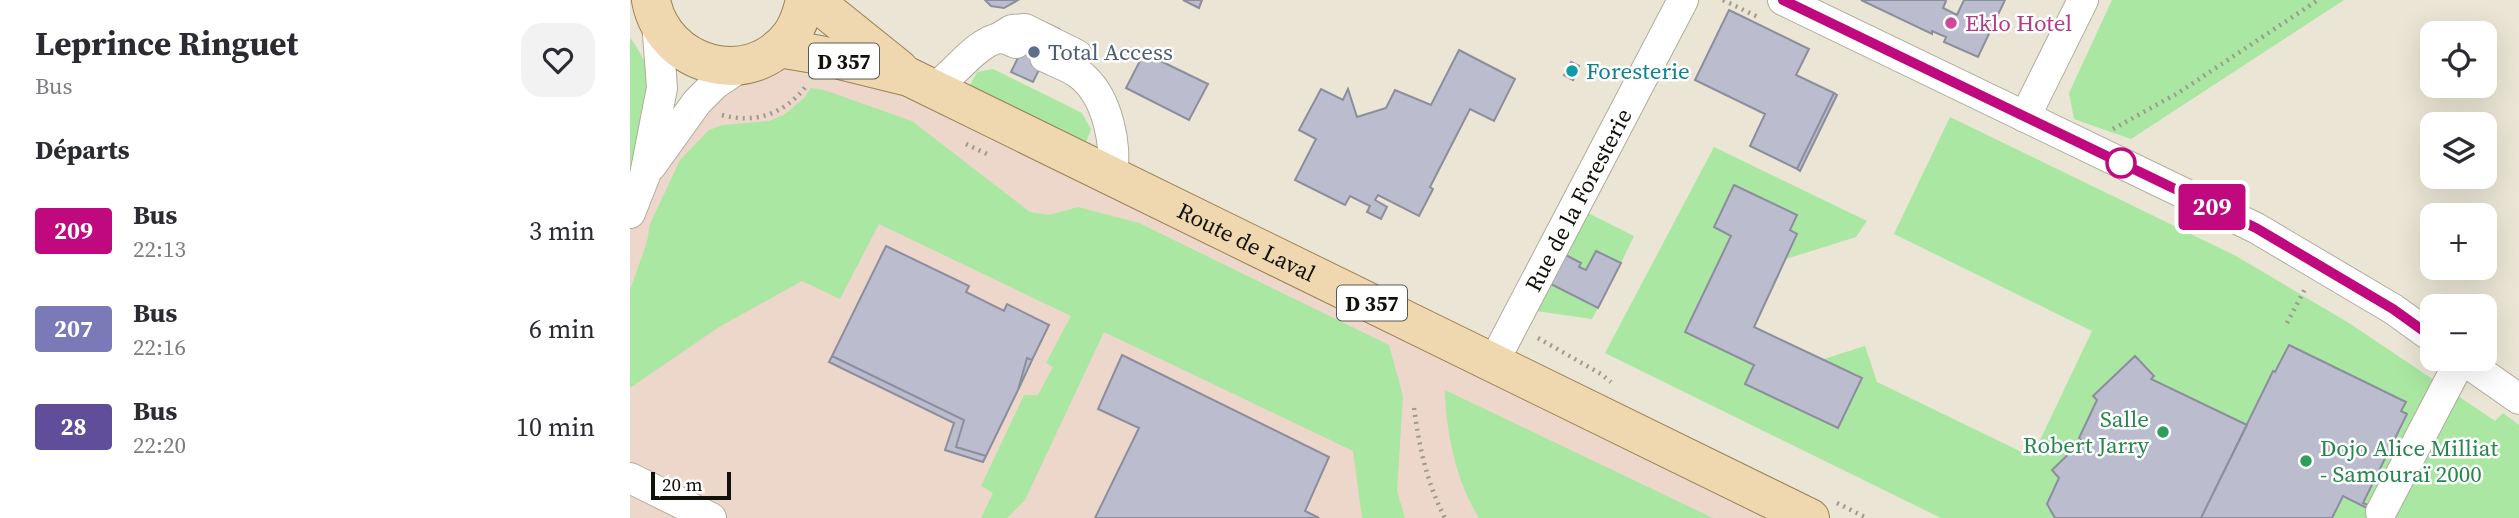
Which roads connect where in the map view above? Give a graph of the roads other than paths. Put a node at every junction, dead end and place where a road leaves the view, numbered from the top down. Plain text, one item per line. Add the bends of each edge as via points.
1 (805, 0) edge
2 (813, 0) edge
3 (1683, 0) edge
4 (1783, 0) edge
5 (2082, 0) edge
6 (654, 11) edge
7 (1023, 47) junction
8 (779, 48) junction
9 (743, 65) junction
10 (1085, 78) junction
11 (921, 83) junction
12 (2025, 117) junction
13 (645, 175) junction
14 (1112, 176) junction
15 (630, 213) edge
16 (2420, 328) edge
17 (1493, 363) junction
18 (2456, 371) edge
19 (2479, 371) edge
20 (2519, 399) edge
21 (630, 478) edge
22 (2381, 512) dead end
23 (710, 518) edge
24 (1810, 518) edge

1 - 8 main road via 800,21
2 - 11 main road, Route de Laval / D 357
3 - 17 street, Rue de la Foresterie
4 - 12 street
5 - 12 street
6 - 9 main road via 672,43 693,58 718,66
6 - 13 street via 662,88
7 - 10 street
7 - 10 street via 1012,30 1025,29 1077,54
7 - 11 street via 985,43 950,78
8 - 9 main road
8 - 11 main road, Route de Laval / D 357
9 - 13 street via 697,102
10 - 14 street via 1098,96 1114,143
11 - 14 main road, Route de Laval / D 357
12 - 16 street via 2256,228
13 - 15 street
14 - 17 main road, Route de Laval / D 357
17 - 24 main road, Route de Laval / D 357
18 - 22 street
19 - 20 street
21 - 23 street

